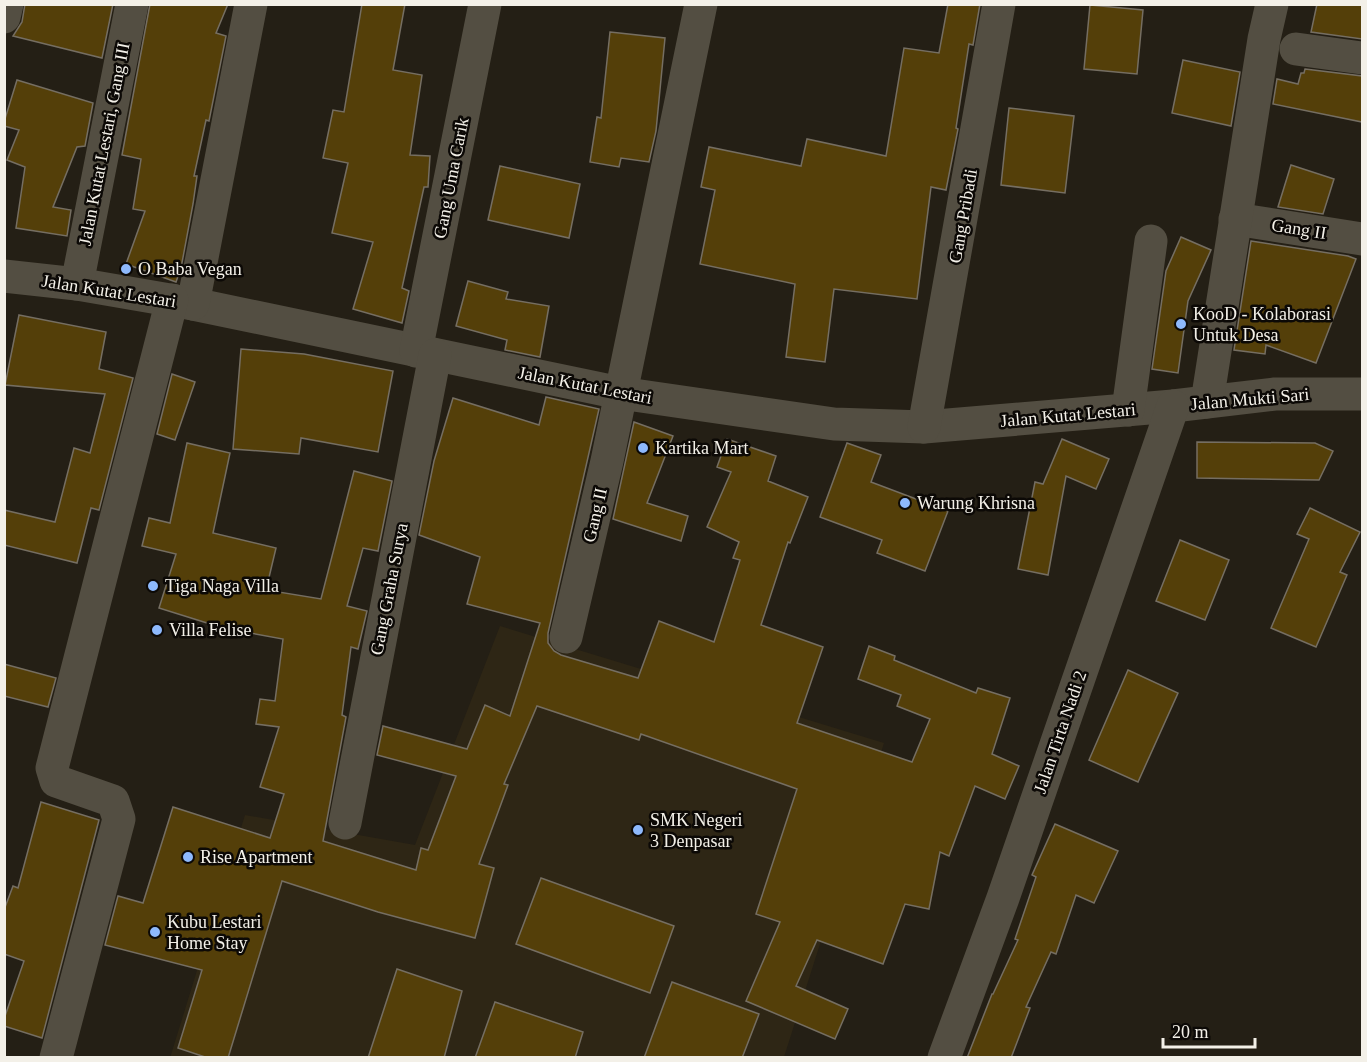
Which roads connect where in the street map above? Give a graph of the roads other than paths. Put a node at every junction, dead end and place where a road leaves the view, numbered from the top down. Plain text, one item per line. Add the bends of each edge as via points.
1 (7, 4) edge
2 (132, 4) edge
3 (250, 4) edge
4 (485, 4) edge
5 (701, 4) edge
6 (999, 4) edge
7 (1272, 4) edge
8 (4, 17) edge
9 (1296, 49) dead end
10 (1362, 58) edge
11 (1235, 219) junction
12 (1362, 239) edge
13 (1151, 241) dead end
14 (4, 276) edge
15 (77, 284) junction
16 (183, 302) junction
17 (426, 353) junction
18 (620, 393) junction
19 (1362, 394) edge
20 (1207, 402) junction
21 (1173, 406) junction
22 (1128, 410) junction
23 (924, 427) junction
24 (566, 637) dead end
25 (345, 824) dead end
26 (56, 1058) edge
27 (944, 1058) edge

1 - 8 street
2 - 15 street, Jalan Kutat Lestari, Gang III
3 - 16 street
4 - 17 street, Gang Uma Carik
5 - 18 street, Gang II
6 - 23 street, Gang Pribadi
7 - 11 street
9 - 10 street
11 - 12 street, Gang II
11 - 20 street
13 - 22 street
14 - 15 street, Jalan Kutat Lestari
15 - 16 street, Jalan Kutat Lestari
16 - 17 street, Jalan Kutat Lestari
16 - 26 street via 52,768 56,781 113,801 119,819
17 - 18 street, Jalan Kutat Lestari
17 - 25 street, Gang Graha Surya
18 - 23 street, Jalan Kutat Lestari via 834,424
18 - 24 street, Gang II
19 - 20 street, Jalan Mukti Sari via 1275,394
20 - 21 street, Jalan Mukti Sari
21 - 22 street, Jalan Kutat Lestari
21 - 27 street, Jalan Tirta Nadi 2
22 - 23 street, Jalan Kutat Lestari

